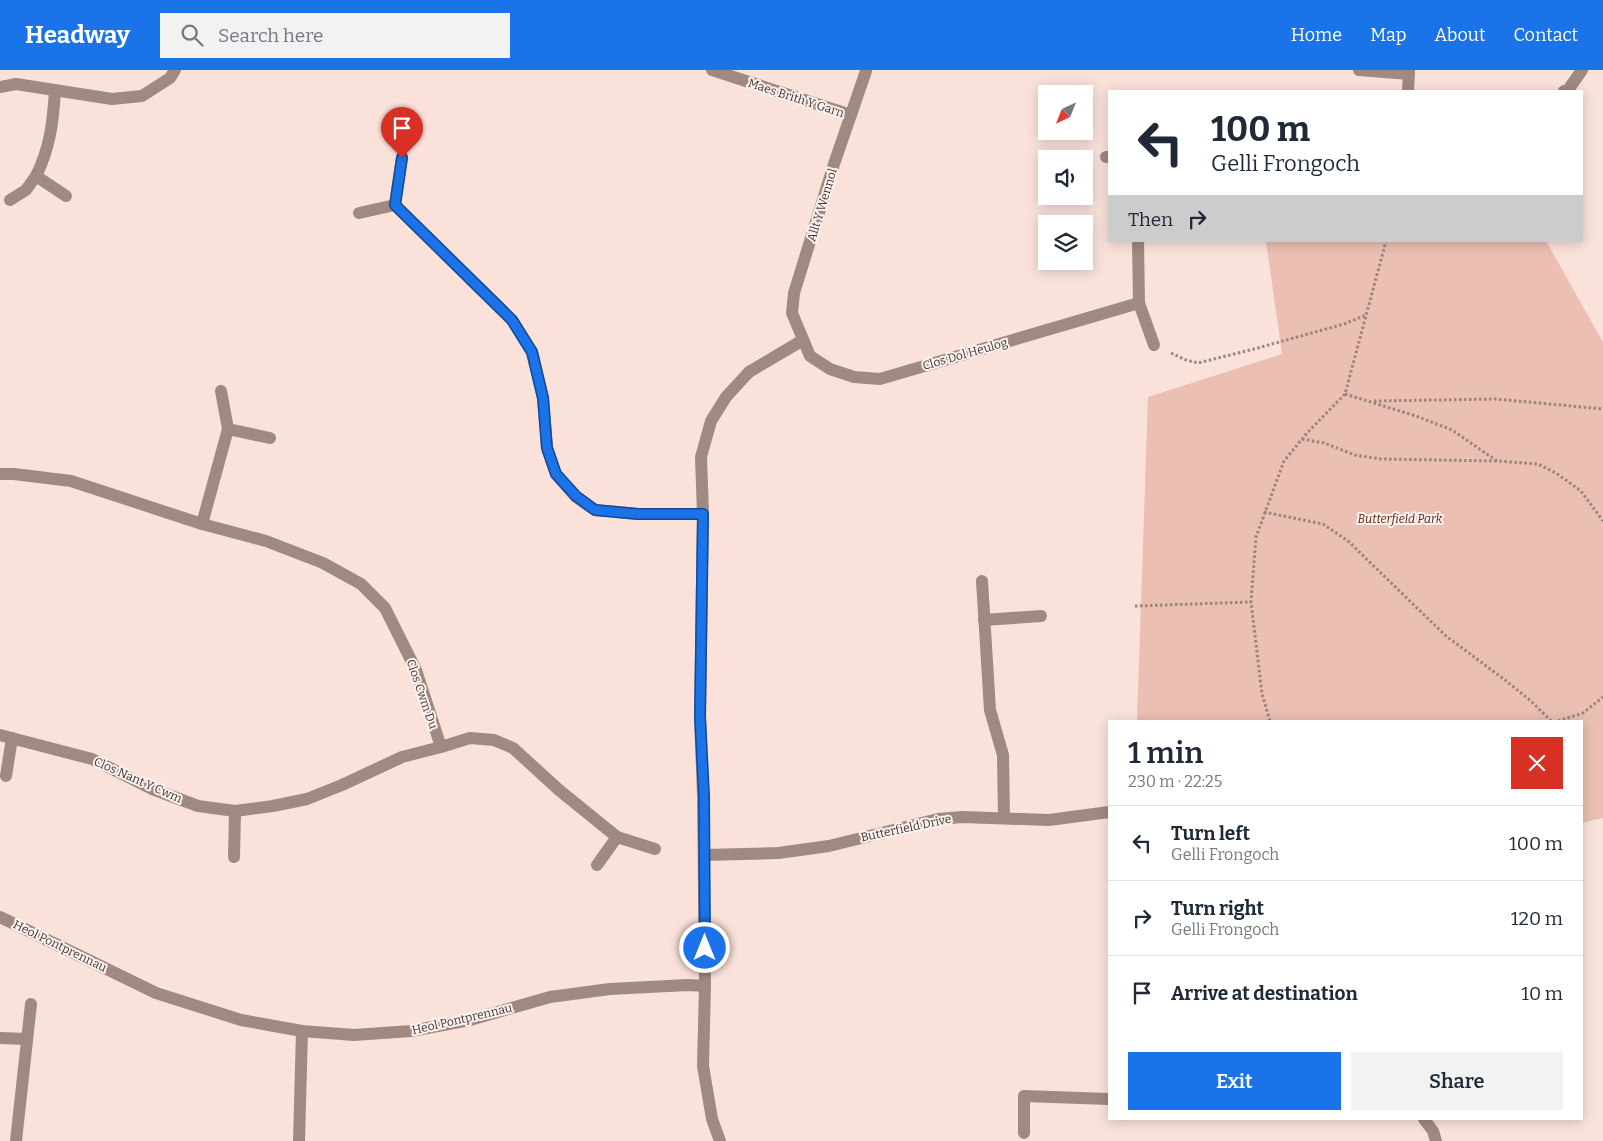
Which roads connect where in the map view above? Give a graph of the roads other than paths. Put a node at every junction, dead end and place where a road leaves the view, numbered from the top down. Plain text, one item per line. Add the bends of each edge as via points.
1 (175, 70) edge
2 (712, 70) edge
3 (1360, 70) edge
4 (1582, 70) edge
5 (866, 71) dead end
6 (1409, 72) edge
7 (0, 87) edge
8 (1408, 90) edge
9 (1568, 90) edge
10 (55, 91) junction
11 (851, 116) junction
12 (402, 158) dead end
13 (36, 176) junction
14 (66, 196) dead end
15 (10, 200) dead end
16 (395, 205) junction
17 (359, 213) dead end
18 (1138, 242) edge
19 (1139, 303) junction
20 (803, 340) junction
21 (1154, 345) road end
22 (221, 391) dead end
23 (228, 429) junction
24 (270, 438) dead end
25 (0, 474) edge
26 (703, 514) junction
27 (202, 524) junction
28 (982, 581) dead end
29 (1041, 616) dead end
30 (984, 620) junction
31 (6, 737) edge
32 (440, 747) junction
33 (6, 776) dead end
34 (235, 811) junction
35 (1108, 812) edge
36 (1004, 818) junction
37 (617, 837) junction
38 (655, 849) dead end
39 (704, 855) junction
40 (234, 857) dead end
41 (597, 865) dead end
42 (0, 918) edge
43 (705, 986) junction
44 (31, 1004) dead end
45 (302, 1031) junction
46 (0, 1038) edge
47 (27, 1039) junction
48 (1108, 1099) edge
49 (1425, 1120) edge
50 (1024, 1133) dead end
51 (16, 1141) edge
52 (299, 1141) edge
53 (720, 1141) edge
54 (1436, 1141) edge

1 - 10 street via 170,78 142,96 112,100
2 - 11 street, Maes Brith Y Garn
3 - 6 street
4 - 9 street
5 - 11 street, Allt Y Wennol
6 - 8 street
7 - 10 street via 16,84
10 - 13 street via 54,123 45,158
11 - 20 street, Allt Y Wennol via 794,293 792,313
12 - 16 street
13 - 14 street
13 - 15 street via 26,190
16 - 17 street
16 - 26 street via 512,320 532,352 543,398 547,448 556,474 576,496 595,510
18 - 19 street
19 - 20 street, Clos Dol Heulog via 880,379 854,377 830,369 810,356
19 - 21 street
20 - 26 street via 748,372 726,396 711,421 702,458
22 - 23 street
23 - 24 street
23 - 27 street
25 - 27 street, Clos Cwm Du via 72,481
26 - 39 street via 700,716
27 - 32 street, Clos Cwm Du via 266,541 323,563 361,584 385,608 416,670
28 - 30 street
29 - 30 street
30 - 36 street via 990,710 1002,755
31 - 33 street, Clos Nant Y Cwm
31 - 34 street, Clos Nant Y Cwm via 92,759 152,789 198,806
32 - 34 street, Clos Nant Y Cwm via 402,757 307,799
32 - 37 street via 470,738 494,740 513,748
34 - 40 street
35 - 36 street, Butterfield Drive via 1049,820
36 - 39 street, Butterfield Drive via 962,816 938,819 829,846 778,854
37 - 38 street
37 - 41 street
39 - 43 street
42 - 45 street, Heol Pontprennau via 156,993 241,1020
43 - 45 street, Heol Pontprennau via 688,984 610,989 550,997 470,1020 412,1031 354,1035
43 - 53 street via 704,1066 712,1119
44 - 47 street
45 - 52 street
46 - 47 street
47 - 51 street
48 - 50 street via 1024,1096
49 - 54 street

